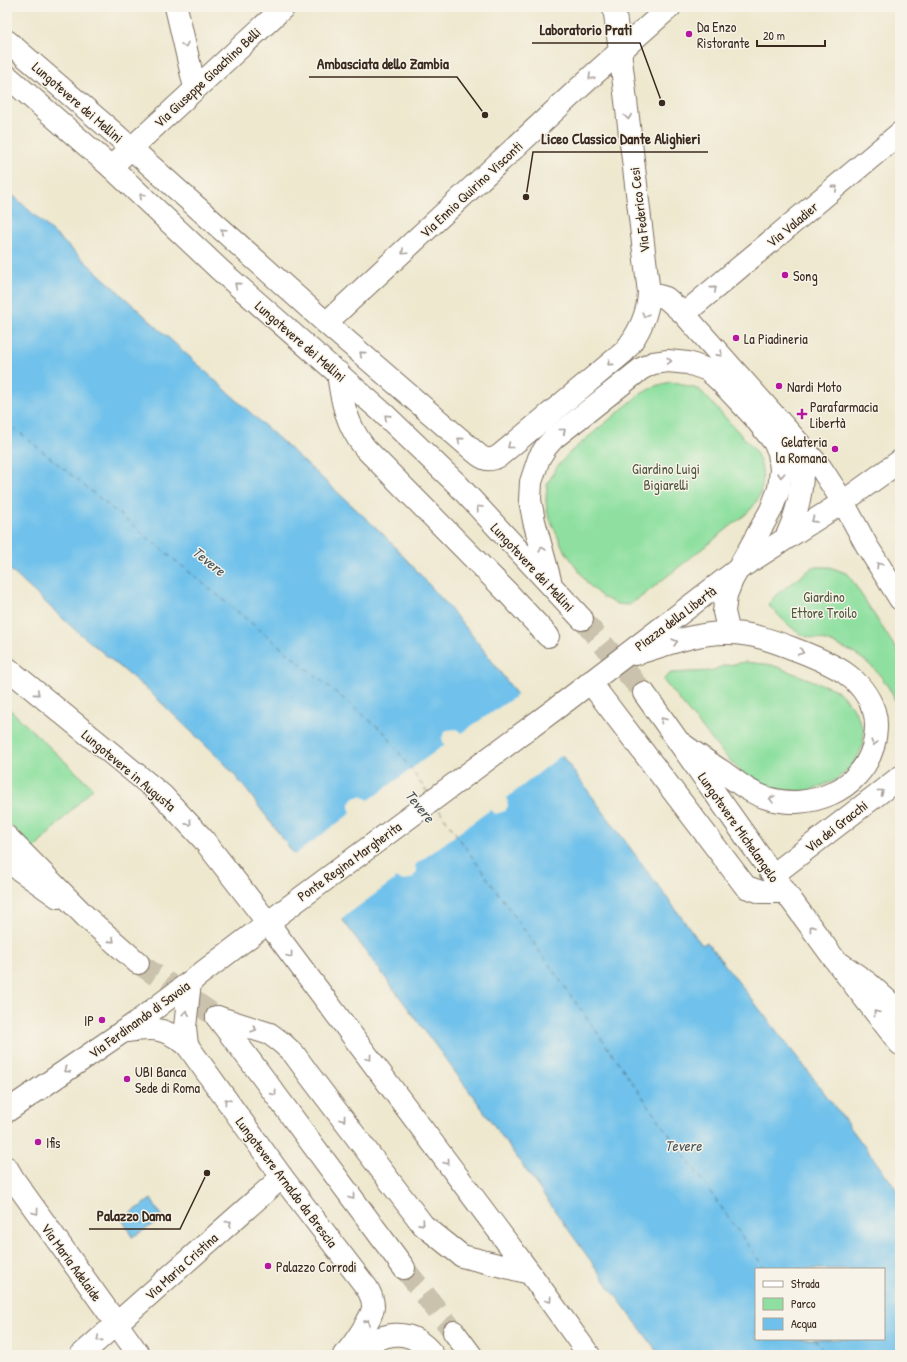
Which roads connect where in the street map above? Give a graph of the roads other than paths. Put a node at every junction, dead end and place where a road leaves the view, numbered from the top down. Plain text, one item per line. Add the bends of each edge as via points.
1 (176, 7) edge
2 (284, 7) edge
3 (614, 7) edge
4 (670, 7) edge
5 (7, 41) edge
6 (620, 51) junction
7 (7, 76) edge
8 (195, 88) junction
9 (900, 134) edge
10 (130, 147) junction
11 (111, 167) junction
12 (648, 293) junction
13 (684, 314) junction
14 (326, 323) junction
15 (338, 372) junction
16 (790, 432) junction
17 (492, 459) joint
18 (900, 461) edge
19 (843, 502) junction
20 (786, 538) junction
21 (737, 570) junction
22 (552, 587) junction
23 (900, 598) edge
24 (582, 619) tunnel mouth
25 (729, 632) junction
26 (548, 636) dead end
27 (624, 657) junction
28 (7, 668) edge
29 (590, 682) junction
30 (644, 693) tunnel mouth
31 (566, 700) joint
32 (678, 741) junction
33 (900, 777) edge
34 (7, 837) edge
35 (7, 861) edge
36 (773, 875) junction
37 (785, 892) junction
38 (86, 917) junction
39 (268, 923) junction
40 (835, 960) junction
41 (138, 963) tunnel mouth
42 (190, 982) junction
43 (900, 1012) edge
44 (122, 1032) junction
45 (900, 1044) edge
46 (187, 1045) junction
47 (7, 1111) edge
48 (9, 1174) edge
49 (282, 1177) junction
50 (404, 1268) tunnel mouth
51 (530, 1273) junction
52 (116, 1324) junction
53 (454, 1332) tunnel mouth
54 (345, 1354) edge
55 (81, 1355) edge
56 (139, 1355) edge
57 (433, 1355) edge
58 (471, 1355) edge
59 (589, 1355) edge

1 -> 8 main road
2 - 8 main road, Via Giuseppe Gioachino Belli
3 - 6 main road, Via Federico Cesi
4 - 6 main road, Via Ennio Quirino Visconti
5 - 10 main road, Lungotevere dei Mellini
6 -> 12 main road, Via Federico Cesi
6 -> 14 main road, Via Ennio Quirino Visconti
7 - 11 main road, Lungotevere dei Mellini
8 - 10 main road, Via Giuseppe Gioachino Belli
13 -> 9 main road, Via Valadier
10 - 11 main road, Via Giuseppe Gioachino Belli
14 -> 10 main road, Lungotevere dei Mellini
15 -> 11 main road, Lungotevere dei Mellini via 220,270
12 - 13 main road via 666,298
12 -> 17 main road, Via Federico Cesi via 646,311 636,334 624,352 529,432
13 -> 16 main road
17 -> 14 main road, Lungotevere dei Mellini via 479,456
22 -> 15 main road, Lungotevere dei Mellini via 457,484
15 - 26 main road via 345,411 357,438
16 - 19 main road via 823,471
16 - 20 main road via 800,452 802,474 796,509
18 - 19 main road, Piazza della Libertà
19 -> 20 main road, Piazza della Libertà
23 -> 19 main road
20 - 21 main road, Piazza della Libertà
22 -> 21 main road via 530,500 531,482 539,458 554,438 627,379 646,366 661,361 688,363 702,367 712,374 754,417 779,452 779,489 771,510
21 - 25 main road via 725,603 724,612
21 - 27 main road, Piazza della Libertà
22 - 24 main road, Lungotevere dei Mellini
27 -> 25 main road via 691,638
25 -> 32 main road via 775,641 846,673 868,697 876,716 875,738 870,756 850,782 834,793 810,800 777,801 748,790
27 - 29 main road, Piazza della Libertà
28 -> 39 main road, Lungotevere in Augusta via 162,795 203,840
29 - 31 main road, Piazza della Libertà
29 - 37 main road via 746,887 755,891
32 -> 30 main road, Lungotevere Michelangelo
31 - 39 main road, Ponte Regina Margherita
32 - 36 main road, Lungotevere Michelangelo
36 -> 33 main road, Via dei Gracchi
34 - 38 main road
35 - 38 main road
36 - 37 main road, Lungotevere Michelangelo
40 -> 37 main road, Lungotevere Michelangelo
38 -> 41 main road
39 - 42 main road, Via Ferdinando di Savoia
39 -> 51 main road
40 - 43 main road, Lungotevere Michelangelo via 868,983
45 -> 40 main road, Lungotevere Michelangelo
42 - 44 main road, Via Ferdinando di Savoia
46 -> 42 main road via 185,1027
44 - 46 main road via 143,1028 158,1029
44 -> 47 main road, Via Ferdinando di Savoia
49 -> 46 main road, Lungotevere Arnaldo da Brescia
48 -> 52 main road, Via Maria Adelaide
52 -> 49 main road, Via Maria Cristina
54 -> 49 main road, Lungotevere Arnaldo da Brescia via 369,1319 374,1305 367,1288
50 - 51 main road via 217,1017 270,1034 294,1054 423,1225 462,1256
51 -> 59 main road
52 -> 55 main road, Via Maria Cristina
52 - 56 main road, Via Maria Adelaide
53 - 58 main road
54 - 57 main road, Lungotevere Arnaldo da Brescia via 383,1336 401,1335 420,1343

